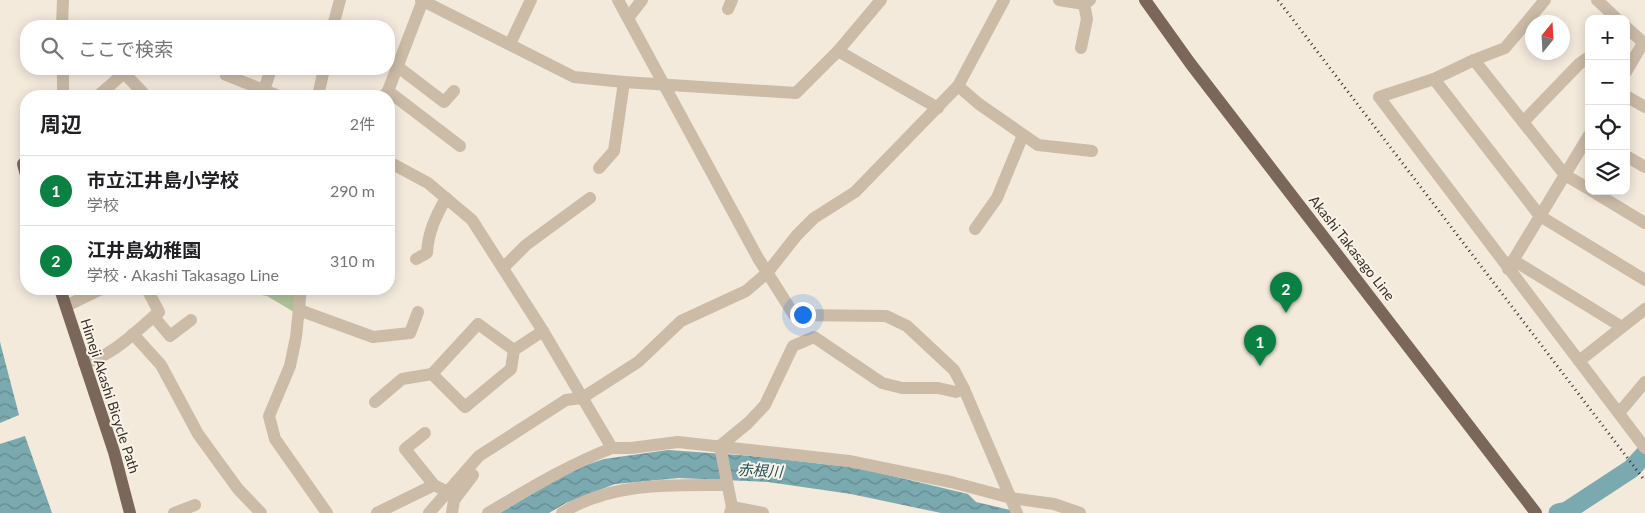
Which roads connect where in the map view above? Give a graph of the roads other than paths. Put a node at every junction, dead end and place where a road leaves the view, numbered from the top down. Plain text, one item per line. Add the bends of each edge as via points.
1 (63, 0) edge
2 (340, 0) edge
3 (422, 0) edge
4 (531, 0) edge
5 (618, 0) edge
6 (642, 0) edge
7 (881, 0) edge
8 (1004, 0) edge
9 (1059, 0) edge
10 (1145, 0) edge
11 (1545, 0) edge
12 (1597, 0) edge
13 (1087, 2) edge
14 (1613, 15) edge
15 (628, 18) junction
16 (62, 20) edge
17 (335, 20) edge
18 (1630, 31) edge
19 (510, 44) junction
20 (1644, 44) edge
21 (1081, 48) dead end
22 (838, 51) junction
23 (1474, 60) junction
24 (1585, 60) edge
25 (1630, 66) edge
26 (398, 67) junction
27 (395, 74) edge
28 (63, 75) edge
29 (122, 75) edge
30 (126, 75) edge
31 (226, 75) edge
32 (269, 75) edge
33 (323, 75) edge
34 (394, 75) edge
35 (1434, 79) junction
36 (624, 82) junction
37 (664, 84) junction
38 (958, 86) junction
39 (64, 90) edge
40 (105, 90) edge
41 (140, 90) edge
42 (264, 90) joint
43 (319, 90) edge
44 (388, 90) edge
45 (454, 91) dead end
46 (1630, 98) edge
47 (395, 100) edge
48 (1645, 107) edge
49 (938, 108) junction
50 (1522, 122) junction
51 (1023, 134) junction
52 (1585, 142) edge
53 (460, 146) dead end
54 (1092, 151) dead end
55 (1630, 158) edge
56 (395, 165) edge
57 (1645, 167) edge
58 (599, 168) dead end
59 (1565, 175) junction
60 (1585, 187) edge
61 (1599, 195) edge
62 (446, 198) junction
63 (590, 198) dead end
64 (1540, 216) junction
65 (1645, 223) edge
66 (975, 229) dead end
67 (416, 259) dead end
68 (1510, 264) junction
69 (504, 267) junction
70 (767, 273) junction
71 (1645, 280) edge
72 (62, 295) edge
73 (89, 295) edge
74 (150, 295) edge
75 (301, 295) edge
76 (66, 306) junction
77 (1645, 309) edge
78 (299, 310) junction
79 (418, 312) dead end
80 (154, 317) junction
81 (191, 320) dead end
82 (1622, 327) junction
83 (543, 331) junction
84 (133, 334) junction
85 (514, 350) junction
86 (1579, 361) junction
87 (84, 363) junction
88 (432, 374) junction
89 (1645, 382) edge
90 (964, 389) junction
91 (582, 398) junction
92 (375, 402) dead end
93 (1618, 413) junction
94 (425, 433) dead end
95 (720, 446) junction
96 (612, 448) junction
97 (1645, 448) edge
98 (479, 456) junction
99 (434, 485) junction
100 (727, 485) junction
101 (448, 492) junction
102 (1011, 498) junction
103 (195, 505) dead end
104 (320, 510) edge
105 (731, 510) edge
106 (130, 513) edge
107 (174, 513) edge
108 (261, 513) edge
109 (377, 513) edge
110 (429, 513) edge
111 (452, 513) edge
112 (488, 513) edge
113 (562, 513) edge
114 (763, 513) edge
115 (1017, 513) edge
116 (1080, 513) edge
117 (1536, 513) edge

1 - 16 street
2 - 17 street
3 - 19 street
3 - 26 street
4 - 19 street
5 - 15 street
6 - 15 street
7 - 22 street
8 - 38 street
9 - 13 street
10 - 117 main road, Akashi Takasago Line
11 - 23 street via 1505,48
12 - 14 street
13 - 21 street
15 - 37 street
18 - 20 street
19 - 36 street via 574,77
20 - 25 street
22 - 37 street via 796,93
22 - 49 street
23 - 35 street
23 - 50 street
24 - 50 street
26 - 27 street
26 - 45 street via 444,102
28 - 39 street
29 - 40 street
30 - 41 street
31 - 42 street
32 - 42 street
33 - 43 street
34 - 44 street
35 - 64 street
35 - 68 street via 1379,97
36 - 37 street
36 - 58 street via 614,151
37 - 70 street
38 - 49 street
38 - 51 street
46 - 48 street
47 - 53 street
49 - 70 street via 855,192 814,218
50 - 59 street
51 - 54 street via 1038,145
51 - 66 street via 996,198
52 - 59 street
55 - 57 street
56 - 62 street via 428,183
59 - 60 street
59 - 64 street
61 - 65 street
62 - 67 street via 428,238 427,253
62 - 69 street via 472,220
63 - 69 street via 526,244
64 - 68 street
64 - 71 street
68 - 82 street
68 - 86 street
69 - 83 street
70 - 90 street via 794,315 886,316 907,326 954,370
70 - 91 street via 746,291 681,321 638,362
72 - 76 main road, Himeji Akashi Bicycle Path
73 - 76 street
74 - 80 street via 159,312
75 - 78 street
76 - 87 main road, Himeji Akashi Bicycle Path
77 - 82 street
78 - 79 street via 373,337 410,333
78 - 104 street via 290,366 269,416 275,439
80 - 81 street via 170,336
80 - 84 street
82 - 86 street
83 - 85 street
83 - 91 street
84 - 87 street via 94,361
84 - 108 street via 161,365 198,434 238,489
85 - 88 street via 478,324
85 - 88 street via 511,369 465,407
86 - 93 street
87 - 106 main road, Himeji Akashi Bicycle Path via 114,452
88 - 92 street via 402,379
89 - 93 street
90 - 95 street via 956,392 938,388 902,388 882,383 814,337 793,346 765,405
90 - 102 street
91 - 96 street
91 - 98 street via 566,400
93 - 97 street
94 - 99 street via 406,449
95 - 96 street via 678,442
95 - 100 street
95 - 102 street via 850,461
96 - 112 street via 567,468
98 - 101 street
98 - 111 street via 476,471 454,500
99 - 101 street
99 - 109 street
100 - 105 street
100 - 113 street via 666,485 621,490 578,503
101 - 110 street
102 - 115 street
102 - 116 street via 1054,504
103 - 107 street
105 - 114 street

